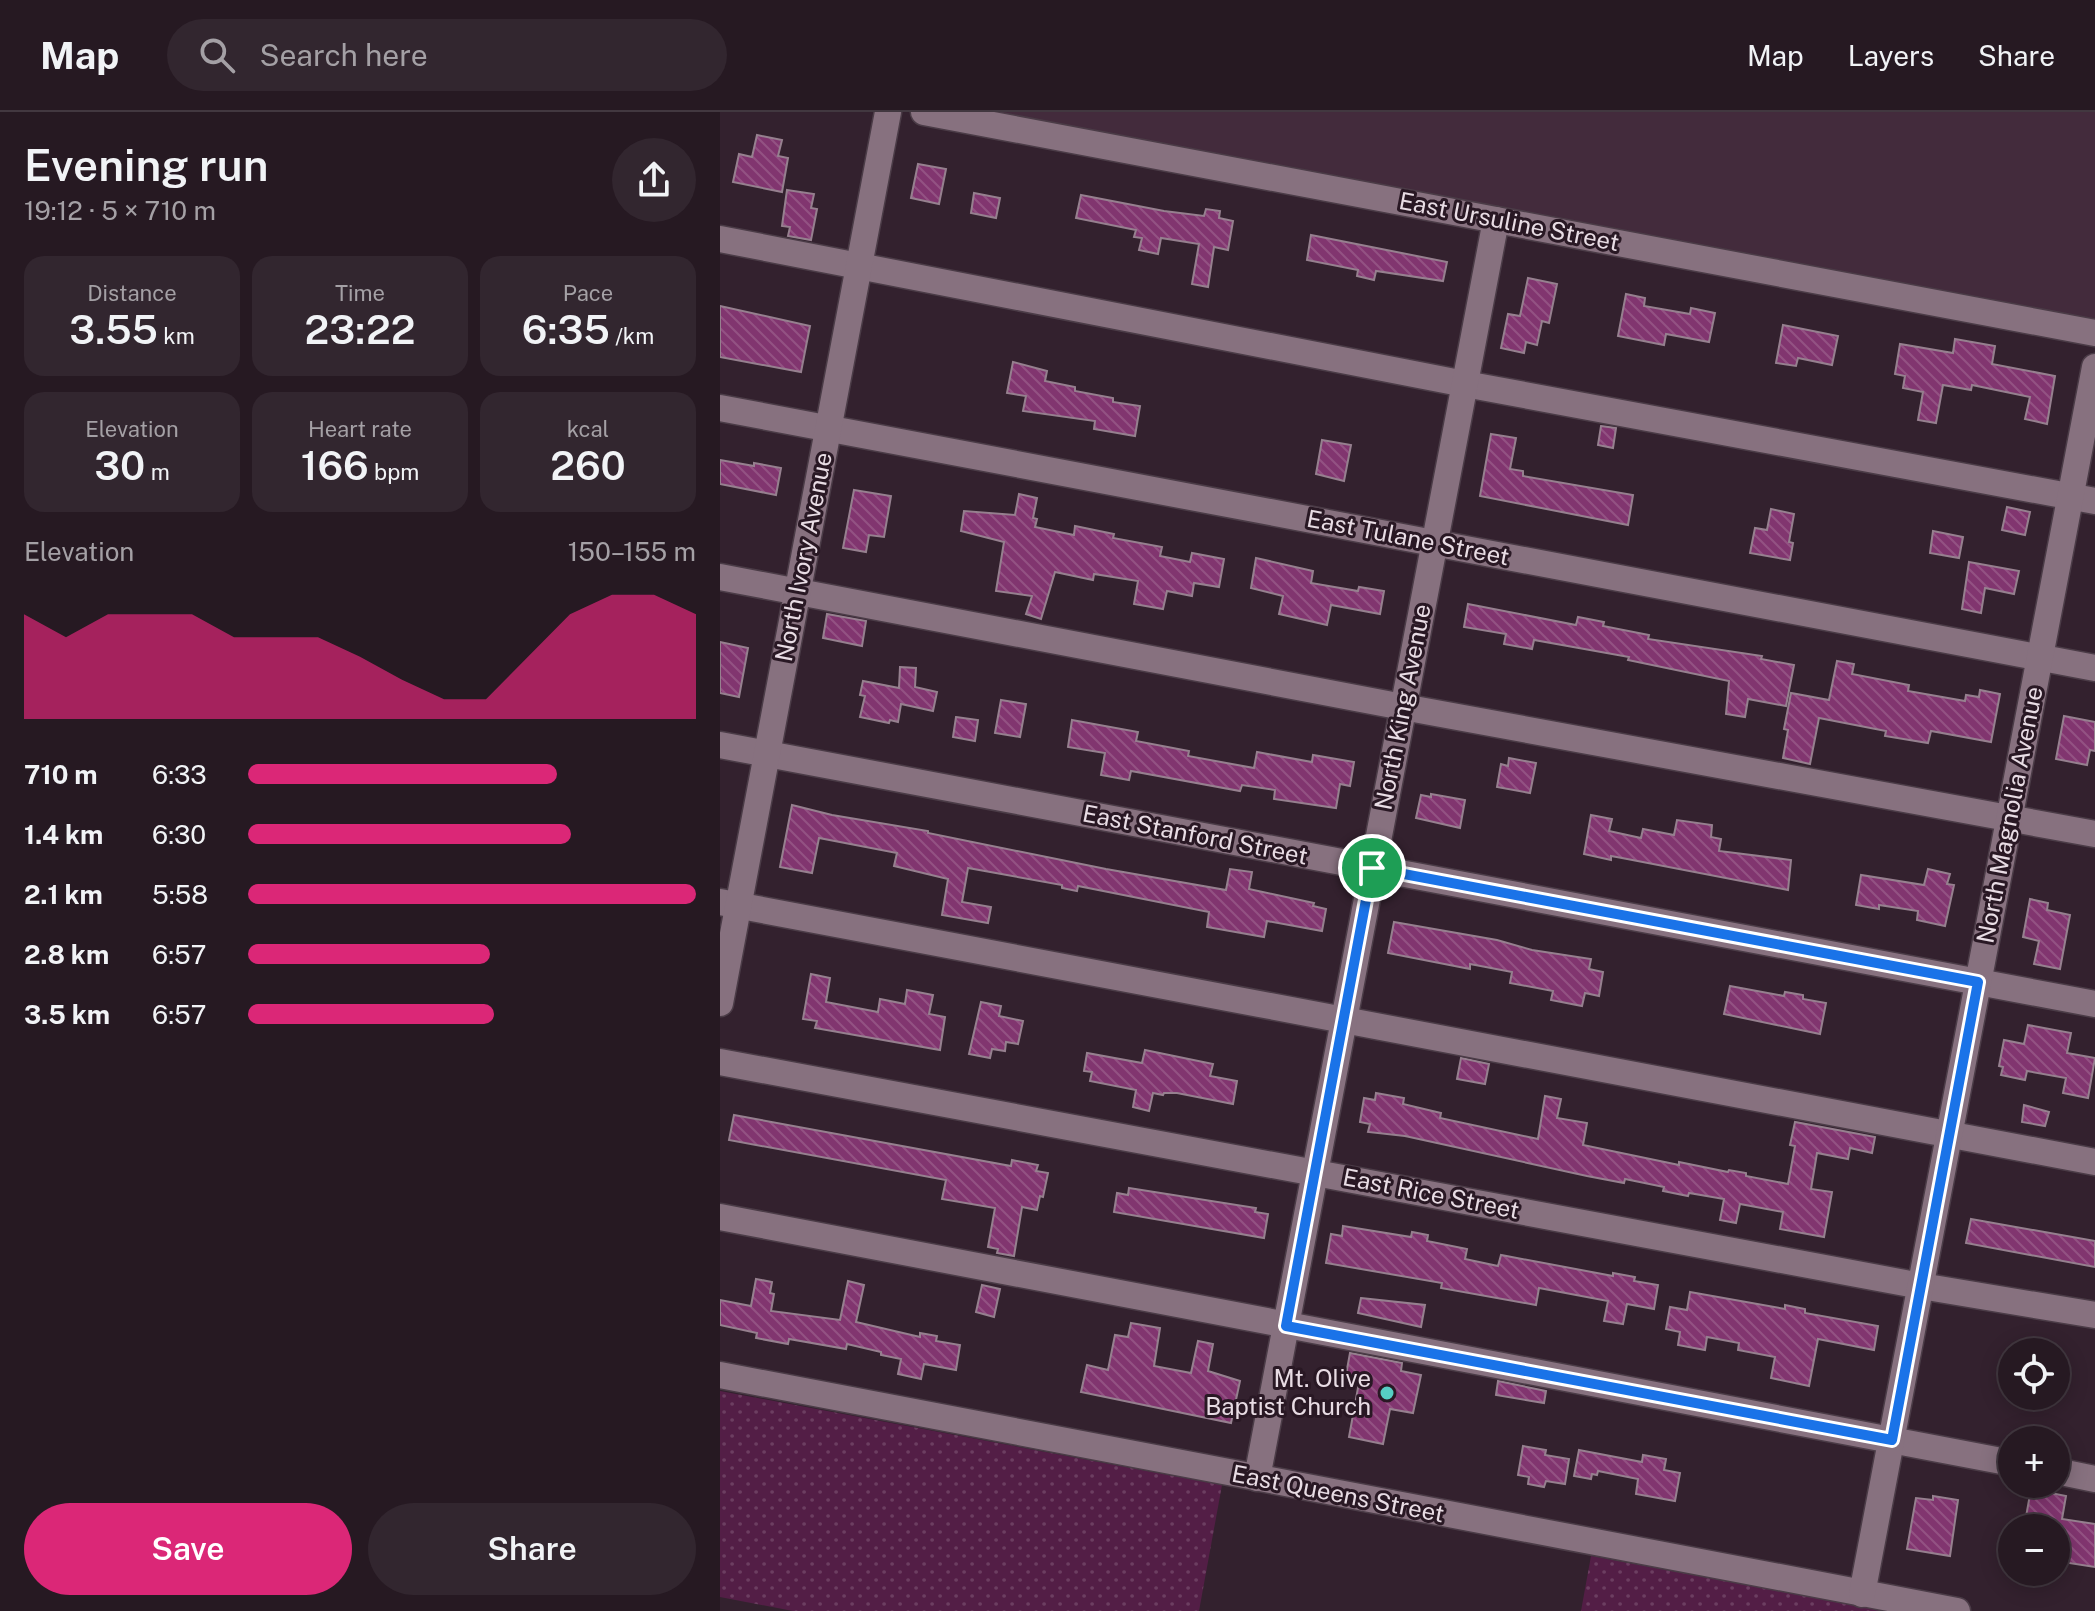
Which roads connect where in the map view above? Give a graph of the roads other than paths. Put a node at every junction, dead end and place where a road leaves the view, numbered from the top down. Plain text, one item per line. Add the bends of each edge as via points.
1 (888, 112) edge
2 (924, 112) edge
3 (1496, 220) junction
4 (720, 239) edge
5 (859, 264) junction
6 (2095, 333) edge
7 (2095, 367) edge
8 (1465, 384) junction
9 (720, 408) edge
10 (828, 429) junction
11 (2083, 499) edge
12 (1434, 543) junction
13 (720, 577) edge
14 (798, 591) junction
15 (2040, 657) junction
16 (2095, 668) edge
17 (1403, 707) junction
18 (720, 745) edge
19 (767, 754) junction
20 (2010, 817) junction
21 (2095, 834) edge
22 (1372, 868) junction
23 (729, 904) edge
24 (1978, 982) junction
25 (720, 1003) edge
26 (2095, 1004) edge
27 (1343, 1022) junction
28 (720, 1062) edge
29 (1949, 1136) junction
30 (2095, 1162) edge
31 (1315, 1172) junction
32 (720, 1217) edge
33 (1921, 1286) junction
34 (2095, 1315) edge
35 (1286, 1326) junction
36 (720, 1375) edge
37 (1892, 1440) junction
38 (1998, 1460) edge
39 (2070, 1474) edge
40 (1257, 1478) junction
41 (2095, 1479) edge
42 (1862, 1594) junction
43 (1957, 1611) edge

1 - 5 street, North Ivory Avenue
2 - 3 street, East Ursuline Street
3 - 6 street, East Ursuline Street
3 - 8 street, North King Avenue
4 - 5 street
5 - 8 street
5 - 10 street, North Ivory Avenue
7 - 11 street, North Magnolia Avenue
8 - 11 street
8 - 12 street, North King Avenue
9 - 10 street, East Tulane Street
10 - 12 street, East Tulane Street
10 - 14 street, North Ivory Avenue
11 - 15 street, North Magnolia Avenue
12 - 15 street, East Tulane Street
12 - 17 street, North King Avenue
13 - 14 street
14 - 17 street
14 - 19 street, North Ivory Avenue
15 - 16 street, East Tulane Street
15 - 20 street, North Magnolia Avenue
17 - 20 street
17 - 22 street, North King Avenue
18 - 19 street, East Stanford Street
19 - 22 street, East Stanford Street
19 - 23 street, North Ivory Avenue
20 - 21 street
20 - 24 street, North Magnolia Avenue
22 - 24 street, East Stanford Street
22 - 27 street, North King Avenue
23 - 25 street, North Ivory Avenue
23 - 27 street
24 - 26 street, East Stanford Street
24 - 29 street, North Magnolia Avenue
27 - 29 street
27 - 31 street, North King Avenue
28 - 31 street, East Rice Street
29 - 30 street
29 - 33 street, North Magnolia Avenue
31 - 33 street, East Rice Street
31 - 35 street, North King Avenue
32 - 35 street
33 - 34 street, East Rice Street
33 - 37 street, North Magnolia Avenue
35 - 37 street
35 - 40 street, North King Avenue
36 - 40 street, East Queens Street
37 - 38 street
37 - 42 street, North Magnolia Avenue
39 - 41 street
40 - 42 street, East Queens Street
42 - 43 street, East Queens Street

